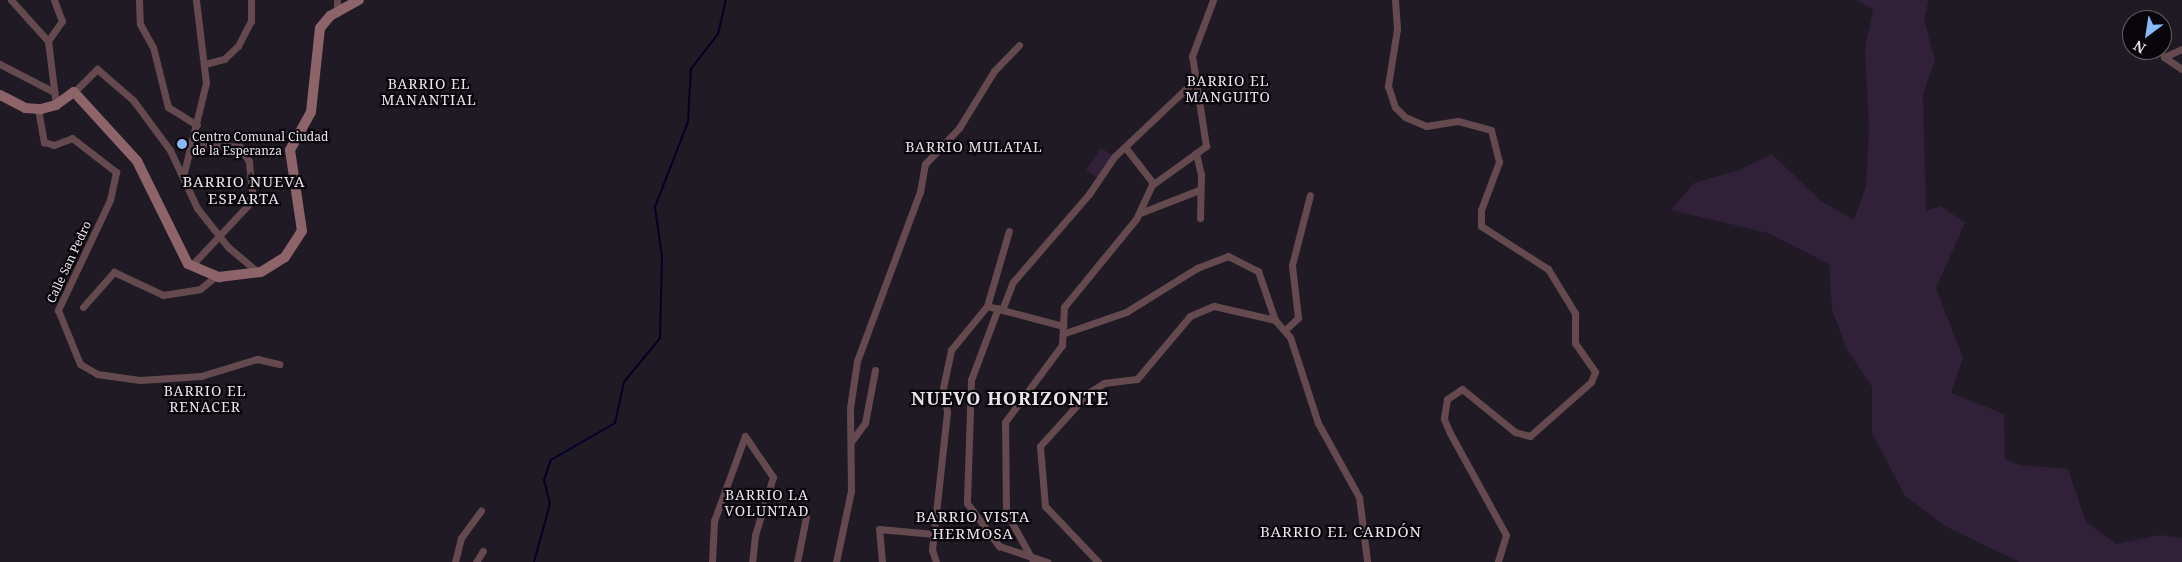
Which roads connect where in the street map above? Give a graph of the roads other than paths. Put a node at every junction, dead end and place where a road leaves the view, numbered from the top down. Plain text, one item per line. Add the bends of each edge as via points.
1 (11, 0) edge
2 (54, 0) edge
3 (139, 0) edge
4 (196, 0) edge
5 (251, 0) edge
6 (337, 0) edge
7 (360, 0) edge
8 (1213, 0) edge
9 (1395, 0) edge
10 (337, 13) junction
11 (48, 41) junction
12 (1020, 45) dead end
13 (2182, 49) edge
14 (0, 64) edge
15 (205, 64) junction
16 (2182, 69) edge
17 (1193, 82) junction
18 (54, 92) junction
19 (74, 92) junction
20 (0, 95) edge
21 (56, 105) junction
22 (38, 109) junction
23 (197, 125) junction
24 (194, 143) junction
25 (1125, 146) junction
26 (1196, 153) junction
27 (183, 177) junction
28 (1153, 183) junction
29 (1199, 190) junction
30 (1310, 195) dead end
31 (1140, 213) junction
32 (1200, 218) dead end
33 (1009, 231) dead end
34 (219, 235) junction
35 (190, 266) junction
36 (258, 272) junction
37 (215, 277) junction
38 (987, 306) junction
39 (83, 308) dead end
40 (1000, 309) junction
41 (1275, 320) junction
42 (1064, 330) junction
43 (1285, 330) junction
44 (279, 364) dead end
45 (875, 370) dead end
46 (851, 443) junction
47 (481, 510) dead end
48 (806, 517) dead end
49 (934, 534) junction
50 (483, 551) dead end
51 (1032, 559) junction
52 (1367, 560) dead end
53 (455, 562) edge
54 (476, 562) edge
55 (712, 562) edge
56 (752, 562) edge
57 (797, 562) edge
58 (836, 562) edge
59 (882, 562) edge
60 (936, 562) edge
61 (1047, 562) edge
62 (1098, 562) edge
63 (1498, 562) edge

1 - 11 street
2 - 11 street via 62,21
3 - 23 street via 140,24 153,47 168,107
4 - 15 street
5 - 15 street via 251,21 238,46 224,59
6 - 10 street
7 - 10 street
8 - 17 street via 1196,41
9 - 63 street via 1397,29 1388,86 1394,107 1405,117 1426,126 1458,121 1490,130 1499,162 1481,210 1482,226 1548,269 1575,314 1575,343 1595,372 1591,382 1530,436 1515,432 1462,389 1447,399 1444,419 1450,433 1506,535
10 - 36 street via 320,28 310,112 290,150 301,234 285,257
11 - 18 street
12 - 46 street via 994,71 959,128 927,159 920,192 857,361 850,408
13 - 16 street via 2164,57
14 - 18 street
15 - 23 street via 206,83
17 - 25 street
17 - 26 street via 1207,140
18 - 21 street
19 - 21 street
19 - 27 street via 94,70 103,72 139,107
19 - 35 street via 137,161
20 - 22 street
21 - 22 street
22 - 44 street, Calle San Pedro via 38,133 44,142 54,145 72,138 116,172 110,200 58,310 80,364 97,374 140,380 201,376 257,359
23 - 24 street
24 - 27 street
24 - 34 street via 236,144 249,161 250,202
25 - 28 street
25 - 40 street via 1016,278
26 - 28 street
26 - 29 street
27 - 34 street via 197,208
28 - 31 street
29 - 31 street
29 - 32 street
30 - 43 street via 1292,265 1298,318
31 - 42 street via 1064,306
33 - 38 street
34 - 35 street
34 - 36 street
35 - 37 street
36 - 37 street
37 - 39 street via 200,289 163,295 114,272
38 - 40 street
38 - 49 street via 953,346 946,365 942,388 947,412
40 - 42 street
40 - 51 street via 971,380 967,503 992,541
41 - 42 street via 1266,285 1258,271 1228,256 1197,268 1126,312
41 - 43 street
41 - 62 street via 1247,311 1200,308 1137,379 1099,384 1044,441 1040,452 1045,506
42 - 51 street via 1062,344 1032,380 1005,426 1006,512
43 - 52 street via 1318,423 1359,497
45 - 46 street via 865,423
46 - 58 street via 850,491
47 - 53 street via 461,538
48 - 57 street
49 - 59 street via 879,529
49 - 60 street
50 - 54 street
51 - 61 street
55 - 56 street via 714,521 745,436 773,477 755,535

